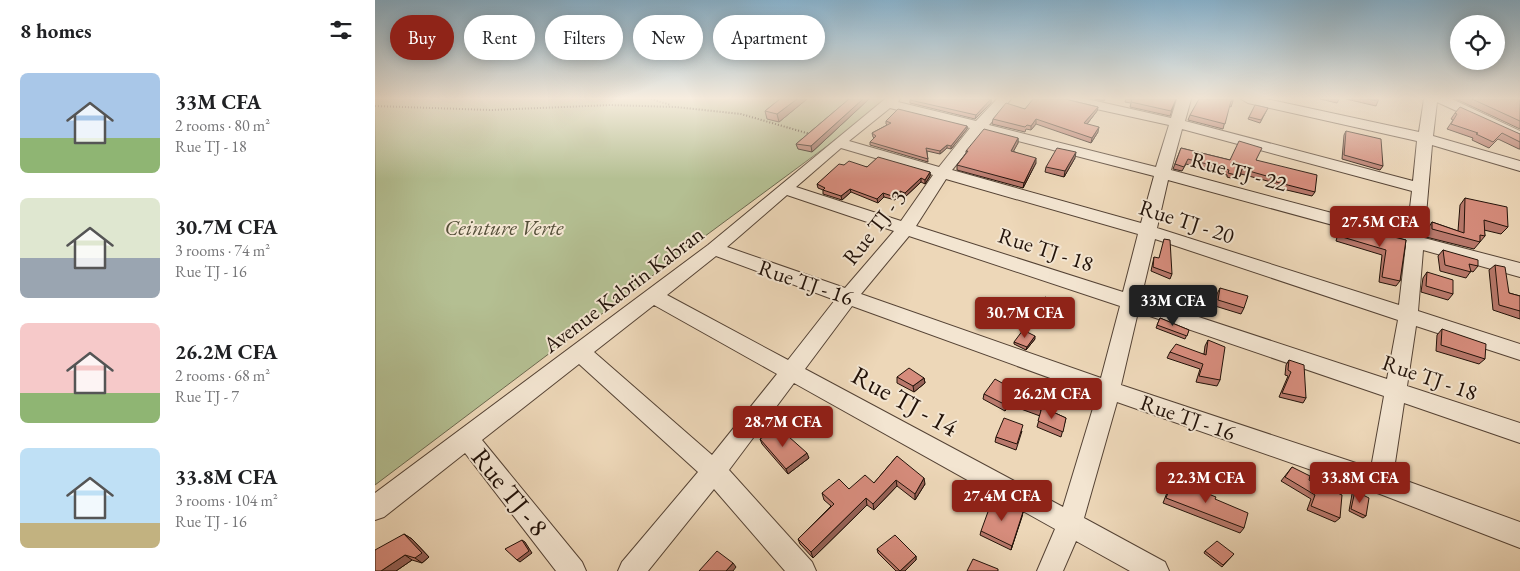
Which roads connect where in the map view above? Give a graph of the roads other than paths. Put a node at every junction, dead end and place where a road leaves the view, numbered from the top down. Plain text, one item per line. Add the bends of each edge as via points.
1 (859, 126) edge
2 (970, 126) edge
3 (980, 126) edge
4 (1176, 126) edge
5 (1187, 126) edge
6 (1369, 126) edge
7 (1427, 126) edge
8 (1498, 126) edge
9 (978, 128) junction
10 (1520, 136) edge
11 (1425, 138) junction
12 (838, 143) junction
13 (1520, 166) edge
14 (943, 172) junction
15 (1162, 173) junction
16 (1419, 188) junction
17 (784, 189) junction
18 (905, 229) junction
19 (1148, 231) junction
20 (1414, 241) junction
21 (715, 249) junction
22 (1520, 270) edge
23 (653, 296) junction
24 (849, 296) junction
25 (1131, 302) junction
26 (1408, 316) junction
27 (579, 352) junction
28 (1520, 352) edge
29 (791, 371) junction
30 (1109, 390) junction
31 (1397, 390) junction
32 (1520, 433) edge
33 (466, 438) junction
34 (714, 471) junction
35 (1380, 483) junction
36 (375, 508) edge
37 (1071, 524) junction
38 (1520, 535) edge
39 (573, 571) edge
40 (631, 571) edge
41 (803, 571) edge
42 (1050, 571) edge
43 (1156, 571) edge

1 - 12 street, Avenue Kabrin Kabran
2 - 9 street, Rue TJ - 22
3 - 9 street, Rue TJ - 3
4 - 15 street
5 - 16 street
6 - 11 street
7 - 11 street
8 - 10 street
9 - 14 street, Rue TJ - 3
9 - 15 street, Rue TJ - 22
11 - 13 street
11 - 16 street
12 - 14 street, Rue TJ - 20
12 - 17 street, Avenue Kabrin Kabran
14 - 18 street, Rue TJ - 3
14 - 19 street, Rue TJ - 20
15 - 19 street
15 - 20 street, Rue TJ - 22
16 - 20 street
17 - 18 street, Rue TJ - 18
17 - 21 street, Avenue Kabrin Kabran
18 - 24 street, Rue TJ - 3
18 - 25 street, Rue TJ - 18
19 - 25 street
19 - 26 street, Rue TJ - 20
20 - 22 street, Rue TJ - 22
20 - 26 street
21 - 23 street, Avenue Kabrin Kabran
21 - 24 street, Rue TJ - 16
23 - 27 street, Avenue Kabrin Kabran
23 - 29 street, Rue TJ - 14
24 - 29 street, Rue TJ - 3
24 - 30 street, Rue TJ - 16
25 - 30 street
25 - 31 street, Rue TJ - 18
26 - 28 street, Rue TJ - 20
26 - 31 street
27 - 33 street, Avenue Kabrin Kabran
27 - 34 street
29 - 34 street, Rue TJ - 3
29 - 37 street, Rue TJ - 14
30 - 35 street, Rue TJ - 16
30 - 37 street
31 - 32 street, Rue TJ - 18
31 - 35 street
33 - 36 street, Avenue Kabrin Kabran
33 - 39 street, Rue TJ - 8
34 - 40 street, Rue TJ - 3
34 - 41 street
35 - 38 street, Rue TJ - 16
37 - 42 street
37 - 43 street, Rue TJ - 14

